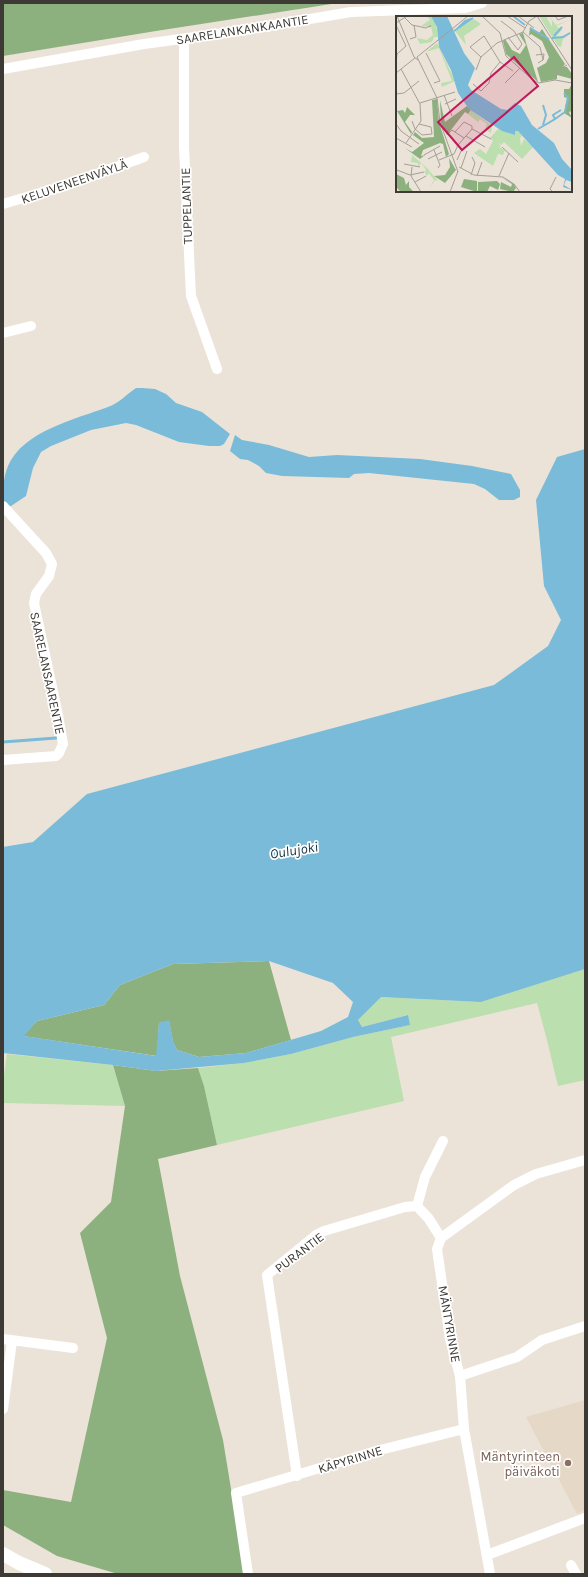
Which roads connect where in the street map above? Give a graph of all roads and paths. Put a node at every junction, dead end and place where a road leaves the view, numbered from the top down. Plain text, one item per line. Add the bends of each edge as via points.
1 (482, 3) edge
2 (184, 39) junction
3 (3, 69) edge
4 (144, 157) dead end
5 (3, 204) edge
6 (31, 326) dead end
7 (3, 333) edge
8 (217, 369) dead end
9 (3, 506) edge
10 (3, 760) edge
11 (444, 1141) dead end
12 (585, 1160) edge
13 (417, 1206) junction
14 (441, 1238) junction
15 (585, 1326) edge
16 (8, 1340) edge
17 (73, 1348) dead end
18 (460, 1376) junction
19 (3, 1409) edge
20 (464, 1428) junction
21 (297, 1476) junction
22 (585, 1518) edge
23 (3, 1554) edge
24 (487, 1555) junction
25 (45, 1574) edge
26 (248, 1574) edge
27 (490, 1574) edge

1 - 2 street, SAARELANKANKAANTIE via 465,8 351,12
2 - 3 street, SAARELANKANKAANTIE
2 - 8 street, TUPPELANTIE via 184,147 191,296
4 - 5 street, KELUVENEENVÄYLÄ via 67,185
6 - 7 street
9 - 10 street, SAARELANSAARENTIE via 46,553 52,564 49,576 36,594 34,603 63,744 56,756
11 - 13 street via 425,1177
12 - 14 street via 536,1174 514,1184
13 - 14 street
13 - 21 street, PURANTIE via 405,1207 324,1231 267,1276
14 - 18 street, MÄNTYRINNE via 437,1250 450,1340
15 - 18 street via 542,1340 517,1357
16 - 17 street
16 - 19 street
18 - 20 street, MÄNTYRINNE
20 - 21 street, KÄPYRINNE via 380,1450
20 - 24 street, MÄNTYRINNE
21 - 26 street, KÄPYRINNE via 236,1493
22 - 24 street
23 - 25 main road
24 - 27 street, MÄNTYRINNE

